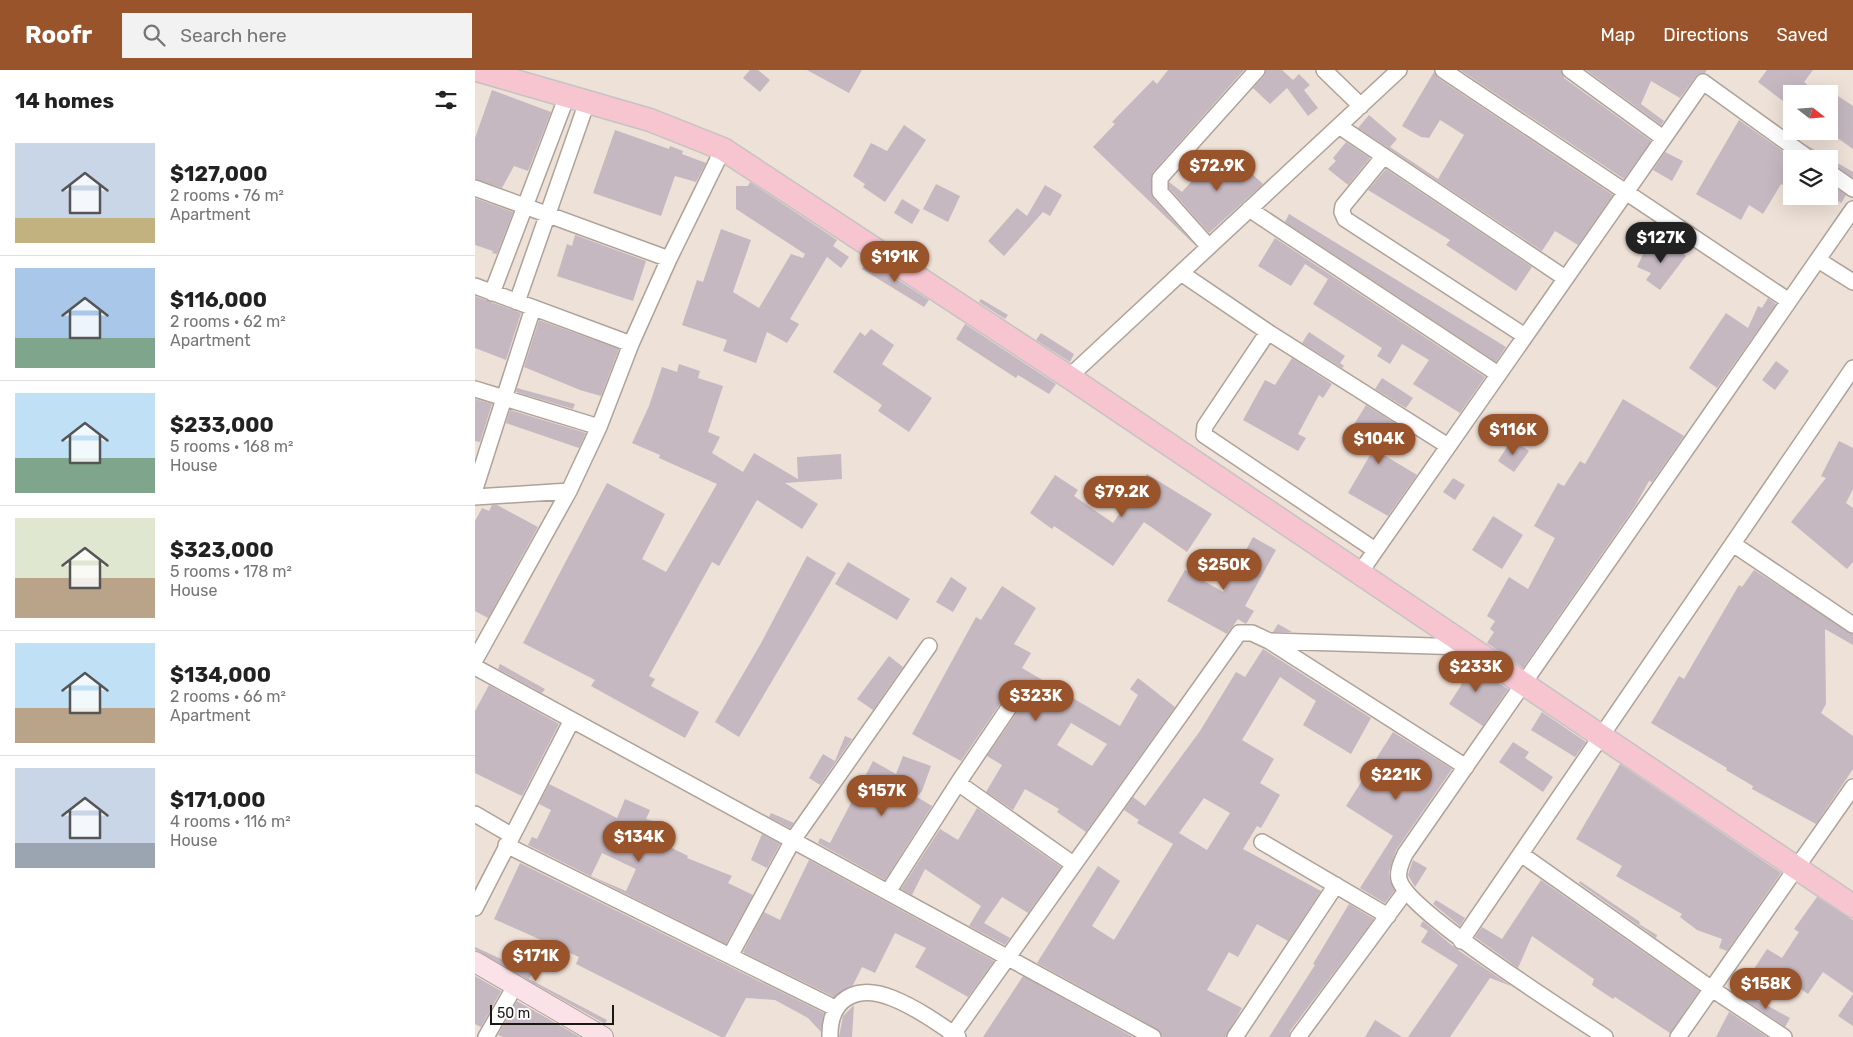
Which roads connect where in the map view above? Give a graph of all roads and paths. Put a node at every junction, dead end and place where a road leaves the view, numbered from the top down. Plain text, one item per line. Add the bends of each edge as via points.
1 (477, 70) edge
2 (1257, 70) edge
3 (1324, 70) edge
4 (1399, 70) edge
5 (1443, 70) edge
6 (1570, 70) edge
7 (1704, 76) edge
8 (577, 99) junction
9 (1361, 106) junction
10 (1339, 126) junction
11 (1663, 138) junction
12 (723, 149) junction
13 (1799, 150) edge
14 (1384, 156) junction
15 (1838, 178) edge
16 (475, 188) edge
17 (1853, 189) edge
18 (1625, 192) junction
19 (525, 206) junction
20 (1249, 209) junction
21 (1853, 210) edge
22 (548, 214) junction
23 (1209, 247) junction
24 (669, 259) junction
25 (1818, 260) junction
26 (1181, 273) junction
27 (1565, 278) junction
28 (1853, 282) edge
29 (475, 286) edge
30 (492, 293) junction
31 (1789, 301) junction
32 (517, 302) junction
33 (533, 308) junction
34 (1268, 332) junction
35 (1525, 336) junction
36 (631, 344) junction
37 (1853, 368) edge
38 (1498, 374) junction
39 (1069, 377) junction
40 (475, 388) edge
41 (503, 399) junction
42 (599, 427) junction
43 (1448, 446) junction
44 (475, 489) edge
45 (569, 491) junction
46 (475, 497) edge
47 (1733, 544) junction
48 (1375, 550) junction
49 (1359, 574) junction
50 (1853, 625) edge
51 (1269, 640) junction
52 (929, 646) dead end
53 (1467, 647) junction
54 (475, 660) edge
55 (475, 667) edge
56 (1524, 685) junction
57 (1012, 703) dead end
58 (572, 720) junction
59 (1601, 737) junction
60 (1467, 767) junction
61 (958, 783) junction
62 (1853, 786) edge
63 (475, 814) edge
64 (508, 840) junction
65 (793, 840) junction
66 (1262, 842) dead end
67 (1521, 854) junction
68 (1073, 864) junction
69 (1796, 868) junction
70 (1336, 885) junction
71 (888, 892) junction
72 (1405, 892) junction
73 (1853, 906) edge
74 (475, 908) edge
75 (1388, 916) junction
76 (1461, 941) junction
77 (730, 956) junction
78 (1006, 957) junction
79 (475, 962) edge
80 (515, 986) junction
81 (1712, 989) junction
82 (835, 1008) junction
83 (598, 1036) edge
84 (954, 1036) edge
85 (486, 1037) edge
86 (830, 1037) edge
87 (1153, 1037) edge
88 (1235, 1037) edge
89 (1298, 1037) edge
90 (1605, 1037) edge
91 (1678, 1037) edge
92 (1784, 1037) edge

1 - 8 main road
2 - 23 street via 1160,178 1160,192
3 - 9 street
4 - 9 street
5 - 18 street
6 - 11 street
7 - 11 street
7 - 13 street
8 - 12 main road via 650,120
8 - 19 street
8 - 22 street
9 - 10 street
10 - 14 street
10 - 20 street
11 - 18 street
12 - 24 street
12 - 39 main road
14 - 27 street
14 - 35 street via 1343,206 1345,219
15 - 17 street
16 - 19 street
18 - 27 street
18 - 31 street
19 - 22 street
19 - 30 street
20 - 23 street
20 - 38 street
21 - 25 street
22 - 24 street
22 - 32 street
23 - 26 street
24 - 36 street
25 - 28 street
25 - 31 street
26 - 34 street
26 - 39 street
27 - 35 street
29 - 30 street
30 - 32 street
31 - 56 street
32 - 33 street
33 - 36 street
33 - 41 street
34 - 43 street
34 - 48 street via 1205,426 1204,435
35 - 38 street
36 - 42 street
37 - 47 street
38 - 43 street
39 - 49 main road
40 - 41 street
41 - 42 street
41 - 44 street
42 - 45 street
43 - 48 street
45 - 46 street
45 - 54 street
47 - 50 street
47 - 59 street
48 - 49 street
49 - 53 main road
51 - 53 street
51 - 60 street
51 - 68 street via 1245,632 1236,635
52 - 65 street
53 - 56 main road
55 - 58 street
56 - 59 main road
56 - 60 street
57 - 61 street
58 - 64 street
58 - 65 street
59 - 67 street
59 - 69 main road
60 - 72 street via 1405,854 1399,879
61 - 68 street
61 - 71 street
62 - 69 street
63 - 64 street
64 - 74 street
64 - 77 street
65 - 71 street
65 - 77 street
66 - 70 street
67 - 76 street
67 - 81 street
68 - 78 street
69 - 73 main road
69 - 81 street
70 - 75 street
70 - 88 street
71 - 78 street
72 - 75 street
72 - 76 street
75 - 89 street
76 - 90 street
77 - 82 street
78 - 84 street
78 - 87 street
79 - 80 street
80 - 83 street
80 - 85 street
81 - 91 street
81 - 92 street
82 - 84 street via 848,996 871,993 890,997
82 - 86 street via 830,1021

